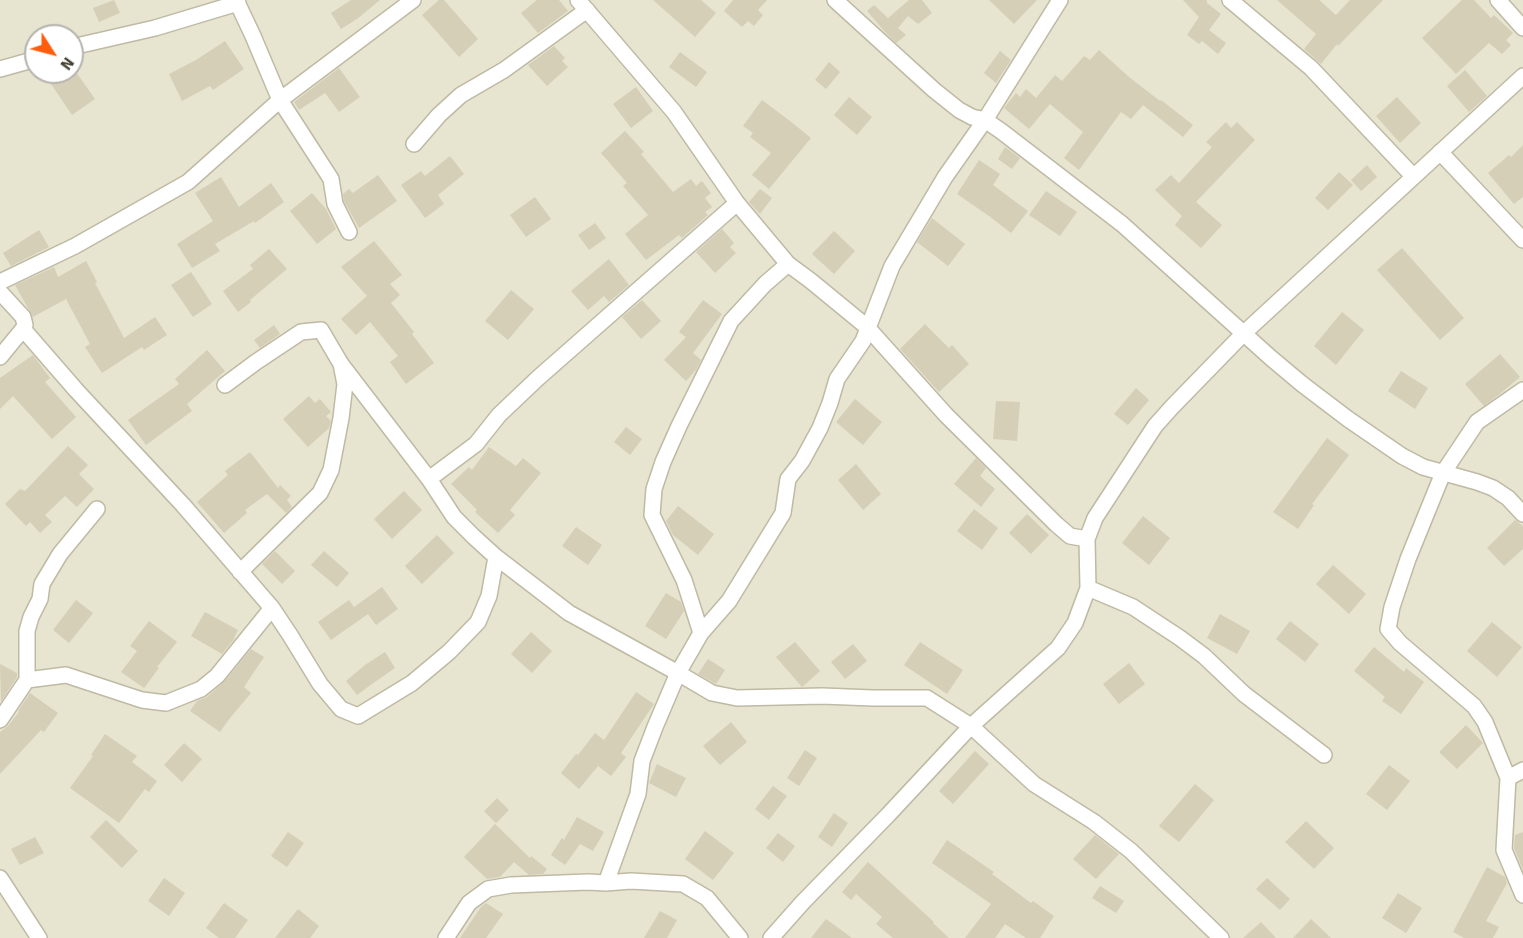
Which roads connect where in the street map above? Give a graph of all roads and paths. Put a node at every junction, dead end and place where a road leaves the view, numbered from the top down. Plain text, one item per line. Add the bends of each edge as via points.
1 (413, 0) edge
2 (835, 0) edge
3 (1230, 0) edge
4 (1498, 0) edge
5 (237, 2) edge
6 (1056, 2) edge
7 (582, 5) edge
8 (1523, 28) edge
9 (84, 44) edge
10 (24, 62) edge
11 (0, 69) edge
12 (1523, 75) edge
13 (280, 100) junction
14 (985, 120) junction
15 (414, 144) dead end
16 (1440, 152) junction
17 (1413, 176) junction
18 (737, 203) junction
19 (349, 232) dead end
20 (1523, 240) edge
21 (788, 264) junction
22 (0, 282) edge
23 (0, 292) edge
24 (867, 327) junction
25 (23, 329) junction
26 (1244, 333) junction
27 (0, 357) edge
28 (341, 364) junction
29 (225, 385) dead end
30 (1523, 390) edge
31 (1443, 473) junction
32 (429, 479) junction
33 (97, 509) dead end
34 (1523, 514) edge
35 (1087, 539) junction
36 (496, 557) junction
37 (240, 572) junction
38 (1088, 588) junction
39 (272, 608) junction
40 (701, 633) junction
41 (678, 673) junction
42 (27, 680) junction
43 (0, 720) edge
44 (971, 726) junction
45 (1324, 755) dead end
46 (1523, 770) edge
47 (1508, 778) junction
48 (0, 878) edge
49 (606, 883) junction
50 (1523, 895) edge
51 (39, 938) edge
52 (446, 938) edge
53 (740, 938) edge
54 (771, 938) edge
55 (1221, 938) edge

1 - 13 street
2 - 14 street via 958,110
3 - 17 street via 1311,68
4 - 8 street
5 - 9 street via 155,28
5 - 13 street
6 - 14 street
7 - 15 street via 504,70 461,95
7 - 18 street via 675,112
10 - 11 street
12 - 16 street
13 - 19 street via 331,179 335,204
13 - 22 street via 188,182 75,246
14 - 24 street via 945,177 892,266
14 - 26 street via 1122,224
16 - 17 street
16 - 20 street
17 - 26 street
18 - 21 street
18 - 32 street via 538,378 499,415 476,444
21 - 24 street
21 - 40 street via 731,321 679,426 654,489 652,515 684,580
23 - 25 street via 22,317
24 - 35 street via 946,415 1056,524 1070,536
24 - 40 street via 863,341 837,379 820,428 788,479 783,513 729,601
25 - 27 street
25 - 37 street
26 - 31 street via 1348,419 1402,456
26 - 35 street via 1155,426 1095,518
28 - 29 street via 321,330 301,332
28 - 32 street
28 - 37 street via 345,384 341,418 331,470 320,493
30 - 31 street via 1478,422
31 - 34 street via 1493,488
31 - 47 street via 1405,568 1388,629 1474,706 1485,722
32 - 36 street via 454,516
33 - 42 street via 60,554 42,584 27,631
35 - 38 street
36 - 39 street via 489,596 478,622 412,683 358,716 341,710 320,684
36 - 41 street via 568,613
37 - 39 street
38 - 44 street via 1075,623 1058,648
38 - 45 street via 1133,607 1180,638 1244,694
39 - 42 street via 217,676 201,688 166,703 142,700 66,675
40 - 41 street
41 - 44 street via 712,693 737,698 927,698
41 - 49 street via 642,761 638,794
42 - 43 street
44 - 54 street
44 - 55 street via 1034,784 1131,851
46 - 47 street
47 - 50 street via 1504,850
48 - 51 street
49 - 52 street via 488,889 469,903
49 - 53 street via 683,884 707,898

